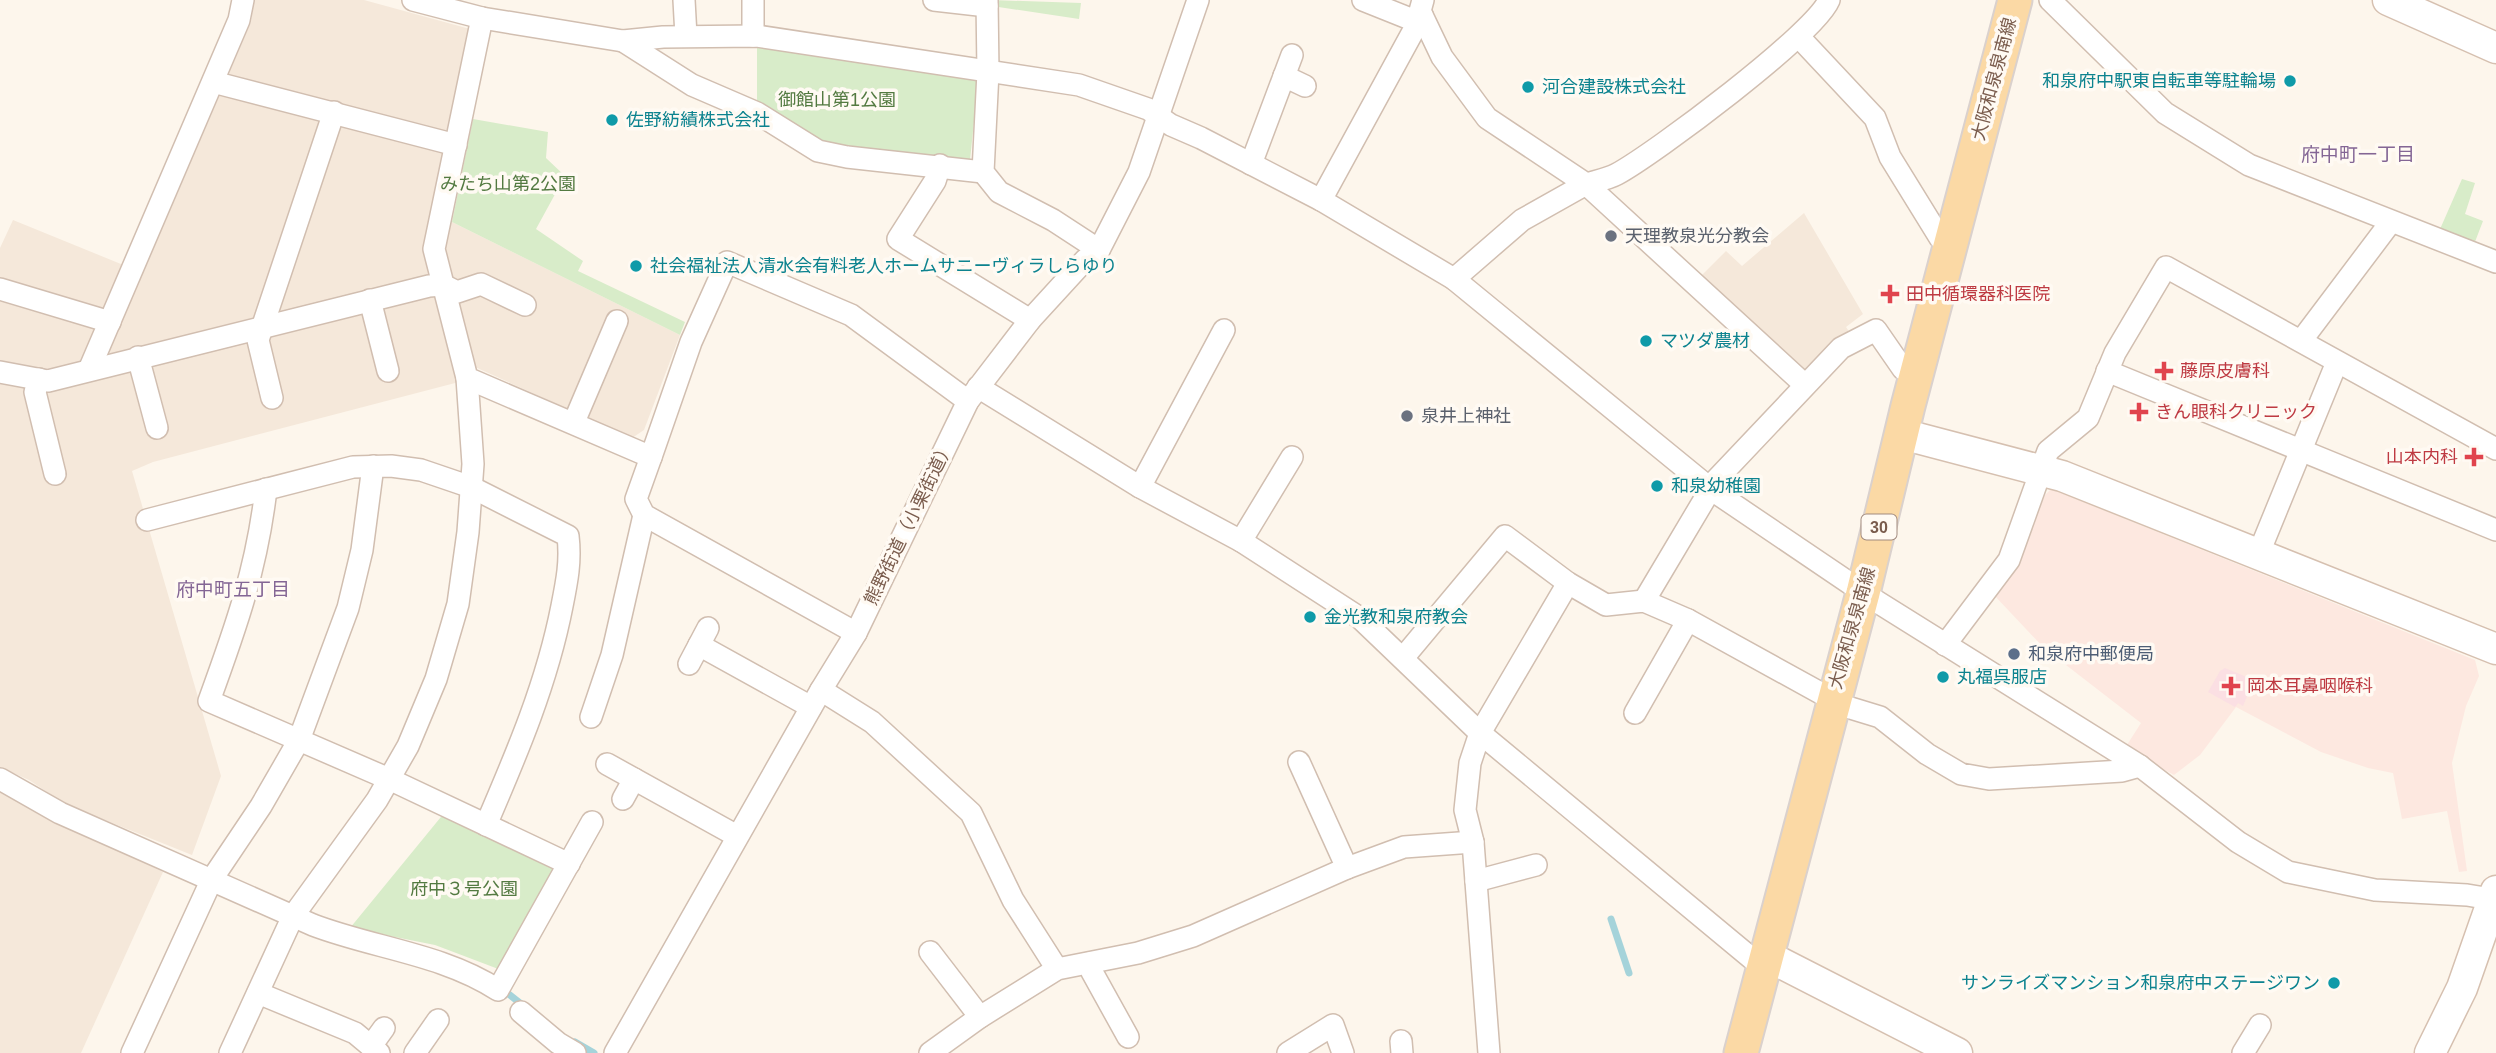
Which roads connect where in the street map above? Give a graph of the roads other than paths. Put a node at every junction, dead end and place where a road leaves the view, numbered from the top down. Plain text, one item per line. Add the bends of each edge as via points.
1 (243, 0) edge
2 (414, 0) edge
3 (684, 0) edge
4 (753, 0) edge
5 (934, 0) edge
6 (1198, 0) edge
7 (1363, 0) edge
8 (1829, 0) edge
9 (2015, 0) edge
10 (2050, 0) edge
11 (2388, 0) edge
12 (987, 3) edge
13 (496, 12) edge
14 (1421, 12) edge
15 (686, 36) junction
16 (753, 36) junction
17 (1799, 37) junction
18 (623, 41) junction
19 (2496, 48) edge
20 (1292, 55) dead end
21 (988, 72) junction
22 (1284, 76) junction
23 (213, 82) junction
24 (1305, 86) dead end
25 (334, 112) junction
26 (1157, 116) junction
27 (456, 145) junction
28 (1251, 164) junction
29 (940, 165) junction
30 (983, 172) junction
31 (1586, 184) junction
32 (1321, 200) junction
33 (2390, 223) junction
34 (1952, 246) junction
35 (1099, 250) junction
36 (2496, 262) edge
37 (1454, 279) junction
38 (443, 285) junction
39 (1, 289) edge
40 (370, 300) junction
41 (525, 305) dead end
42 (1030, 320) junction
43 (617, 321) dead end
44 (110, 322) junction
45 (263, 326) junction
46 (1224, 330) dead end
47 (2301, 341) junction
48 (138, 357) junction
49 (2337, 362) junction
50 (89, 370) junction
51 (388, 371) dead end
52 (2107, 371) junction
53 (0, 372) edge
54 (1917, 372) junction
55 (467, 378) junction
56 (39, 379) junction
57 (1805, 385) junction
58 (973, 394) junction
59 (272, 398) dead end
60 (573, 422) junction
61 (158, 428) dead end
62 (1902, 434) junction
63 (2496, 449) edge
64 (2301, 450) junction
65 (650, 457) junction
66 (1293, 457) dead end
67 (373, 466) junction
68 (2041, 469) junction
69 (55, 474) dead end
70 (1140, 487) junction
71 (471, 488) junction
72 (266, 489) junction
73 (1712, 490) junction
74 (644, 515) junction
75 (148, 520) dead end
76 (2496, 530) edge
77 (1241, 541) junction
78 (2258, 555) junction
79 (1568, 583) junction
80 (1863, 593) junction
81 (1644, 601) junction
82 (1688, 620) junction
83 (856, 633) junction
84 (1945, 645) junction
85 (2496, 649) edge
86 (1403, 658) junction
87 (689, 664) dead end
88 (816, 698) junction
89 (1833, 698) junction
90 (1635, 713) dead end
91 (592, 717) dead end
92 (1480, 733) junction
93 (299, 740) junction
94 (1299, 762) dead end
95 (607, 764) dead end
96 (2140, 766) junction
97 (0, 779) edge
98 (389, 779) junction
99 (634, 779) junction
100 (624, 799) dead end
101 (592, 822) dead end
102 (486, 825) junction
103 (737, 836) junction
104 (1473, 842) junction
105 (569, 864) junction
106 (1536, 865) dead end
107 (1347, 868) junction
108 (212, 879) junction
109 (1476, 881) junction
110 (2495, 897) edge
111 (293, 916) junction
112 (930, 951) dead end
113 (1765, 959) junction
114 (1090, 963) junction
115 (1057, 969) junction
116 (258, 993) junction
117 (521, 1012) dead end
118 (980, 1017) junction
119 (438, 1020) dead end
120 (2260, 1025) dead end
121 (384, 1028) dead end
122 (1128, 1037) dead end
123 (375, 1050) edge
124 (132, 1053) edge
125 (230, 1053) edge
126 (415, 1053) edge
127 (575, 1053) edge
128 (615, 1053) edge
129 (930, 1053) edge
130 (1288, 1053) edge
131 (1343, 1053) edge
132 (1489, 1053) edge
133 (1741, 1053) edge
134 (1957, 1053) edge
135 (2243, 1053) edge
136 (2430, 1053) edge

1 - 23 street
2 - 13 street
3 - 15 street
4 - 16 street
5 - 12 street
6 - 26 street, 熊野街道（小栗街道）
7 - 14 street
8 - 17 street
9 - 34 main road, 大阪和泉泉南線 / 30
10 - 33 street via 2165,113 2249,165
11 - 19 street
12 - 21 street
13 - 18 street
13 - 27 street
14 - 31 street via 1442,57 1487,118
14 - 32 street
15 - 16 street
15 - 18 street
16 - 21 street
17 - 31 street via 1615,175
17 - 34 street via 1875,118 1890,157 1940,238
18 - 29 street via 692,85 757,113 818,151 846,158
20 - 22 street
21 - 26 street via 1079,85
21 - 30 street
22 - 24 street
22 - 28 street
23 - 25 street
23 - 44 street
25 - 27 street
25 - 45 street
26 - 28 street
26 - 35 street, 熊野街道（小栗街道） via 1139,172
27 - 38 street via 433,249
28 - 32 street
29 - 30 street
29 - 42 street via 935,181 898,239
30 - 35 street via 999,192
31 - 37 street via 1522,220
31 - 57 street
32 - 37 street
33 - 36 street
33 - 47 street
34 - 54 main road, 大阪和泉泉南線 / 30
35 - 42 street, 熊野街道（小栗街道）
37 - 73 street
38 - 40 street
38 - 41 street via 457,292 481,284
38 - 55 street
39 - 44 street
40 - 45 street
40 - 51 street
42 - 58 street, 熊野街道（小栗街道）
43 - 60 street
44 - 50 street
45 - 48 street
45 - 59 street via 258,341
46 - 70 street
47 - 49 street
47 - 52 street via 2166,267
48 - 50 street
48 - 61 street
49 - 63 street
49 - 64 street
50 - 56 street via 48,381
52 - 64 street
52 - 68 street via 2088,418 2048,451
53 - 56 street
54 - 57 street via 1903,369 1876,330 1841,348
54 - 62 main road, 大阪和泉泉南線 / 30
55 - 60 street
55 - 71 street
56 - 69 street via 36,392
57 - 73 street via 1716,480
58 - 65 street via 851,315 727,262 691,342
58 - 70 street
58 - 83 street, 熊野街道（小栗街道）
60 - 65 street
62 - 68 street
62 - 80 main road, 大阪和泉泉南線 / 30
64 - 76 street
64 - 78 street
65 - 74 street via 636,499
66 - 77 street
67 - 71 street via 421,470
67 - 72 street
67 - 93 street via 362,550 348,608
68 - 78 street
68 - 84 street via 2009,560
70 - 77 street
71 - 98 street via 458,604 436,679
71 - 102 street via 568,536 571,558 555,644 529,724
72 - 75 street
72 - 93 street via 259,546 244,603 209,701
73 - 80 street
73 - 81 street
74 - 83 street
74 - 91 street via 612,655
77 - 86 street via 1360,618
78 - 85 street
79 - 81 street via 1606,605
79 - 86 street via 1505,536
79 - 92 street
80 - 84 street
80 - 89 main road, 大阪和泉泉南線 / 30
81 - 82 street
82 - 89 street
82 - 90 street
83 - 88 street, 熊野街道（小栗街道）
84 - 96 street
86 - 92 street
87 - 88 street via 703,636
88 - 103 street, 熊野街道（小栗街道）
88 - 115 street via 872,722 971,813 1013,901
89 - 96 street via 1880,717 1961,774 1989,779
89 - 113 main road, 大阪和泉泉南線 / 30
92 - 104 street via 1470,763 1465,810
92 - 113 street via 1756,962
93 - 98 street
93 - 108 street
94 - 107 street
95 - 99 street
96 - 110 street via 2238,842 2288,872 2375,890
97 - 108 street via 60,813
98 - 102 street
98 - 111 street
99 - 100 street
99 - 103 street
101 - 105 street
102 - 105 street
103 - 128 street, 熊野街道（小栗街道）
104 - 107 street via 1404,847
104 - 109 street
105 - 111 street via 498,990 419,956 345,937
106 - 109 street
107 - 114 street via 1193,936
108 - 111 street
108 - 124 street
109 - 132 street
110 - 136 street via 2462,988
111 - 116 street
112 - 118 street
113 - 133 main road, 大阪和泉泉南線 / 30
113 - 134 street
114 - 115 street
114 - 122 street
115 - 118 street
116 - 123 street via 355,1033
116 - 125 street
117 - 127 street
118 - 129 street
119 - 126 street
120 - 135 street
121 - 123 street
130 - 131 street via 1333,1025

